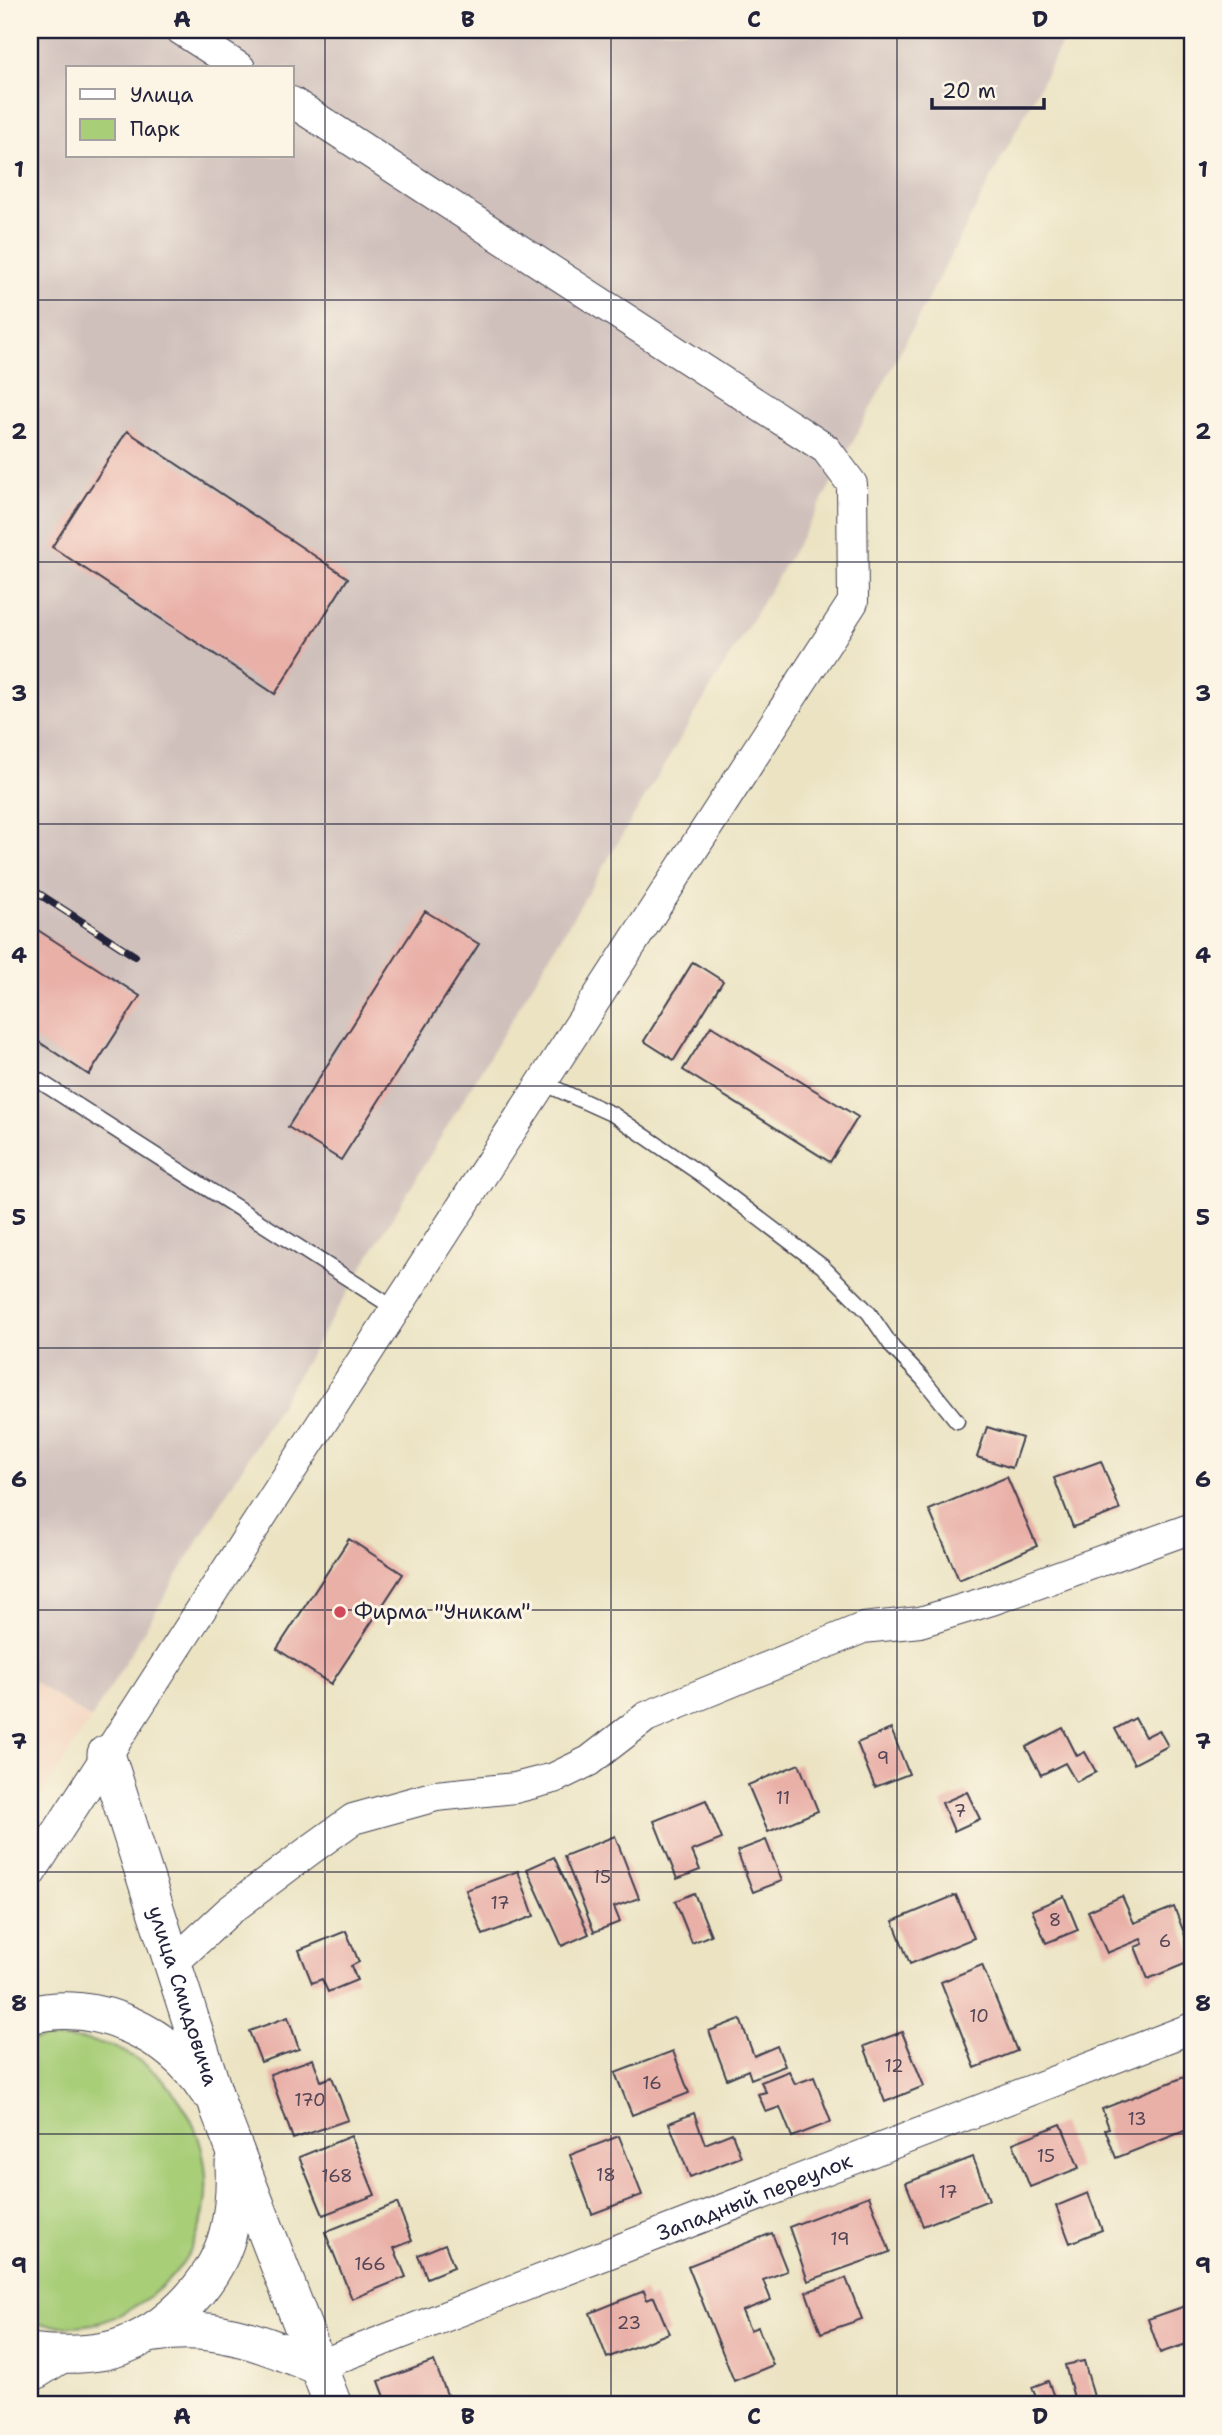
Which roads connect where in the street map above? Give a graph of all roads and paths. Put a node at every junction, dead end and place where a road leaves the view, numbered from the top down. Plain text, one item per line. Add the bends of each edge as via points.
1 (181, 30) edge
2 (237, 66) edge
3 (294, 103) edge
4 (30, 1075) edge
5 (541, 1082) junction
6 (394, 1308) junction
7 (957, 1421) dead end
8 (1192, 1528) edge
9 (106, 1754) junction
10 (30, 1874) edge
11 (172, 1964) junction
12 (30, 2015) edge
13 (1192, 2028) edge
14 (219, 2109) junction
15 (148, 2334) junction
16 (47, 2354) edge
17 (317, 2366) junction
18 (30, 2378) edge
19 (333, 2405) edge

1 - 2 street
3 - 5 street via 827,449 852,484 853,601
4 - 6 lane
5 - 6 street
5 - 7 lane via 614,1115 822,1266 869,1313 893,1348
6 - 9 street
8 - 11 street via 992,1600 920,1622 863,1629 646,1717 589,1761 554,1778 515,1788 436,1796 354,1819 229,1911
9 - 10 street
9 - 11 street, улица Смидовича
11 - 14 street, улица Смидовича
12 - 14 street via 83,2012 126,2022 163,2043 195,2072
13 - 17 street, Западный переулок
14 - 15 street via 233,2150 236,2193 228,2235 210,2274 182,2308
14 - 17 street, улица Смидовича
15 - 16 street via 107,2350
15 - 17 street via 178,2329 230,2334
16 - 18 street
17 - 19 street, улица Смидовича

